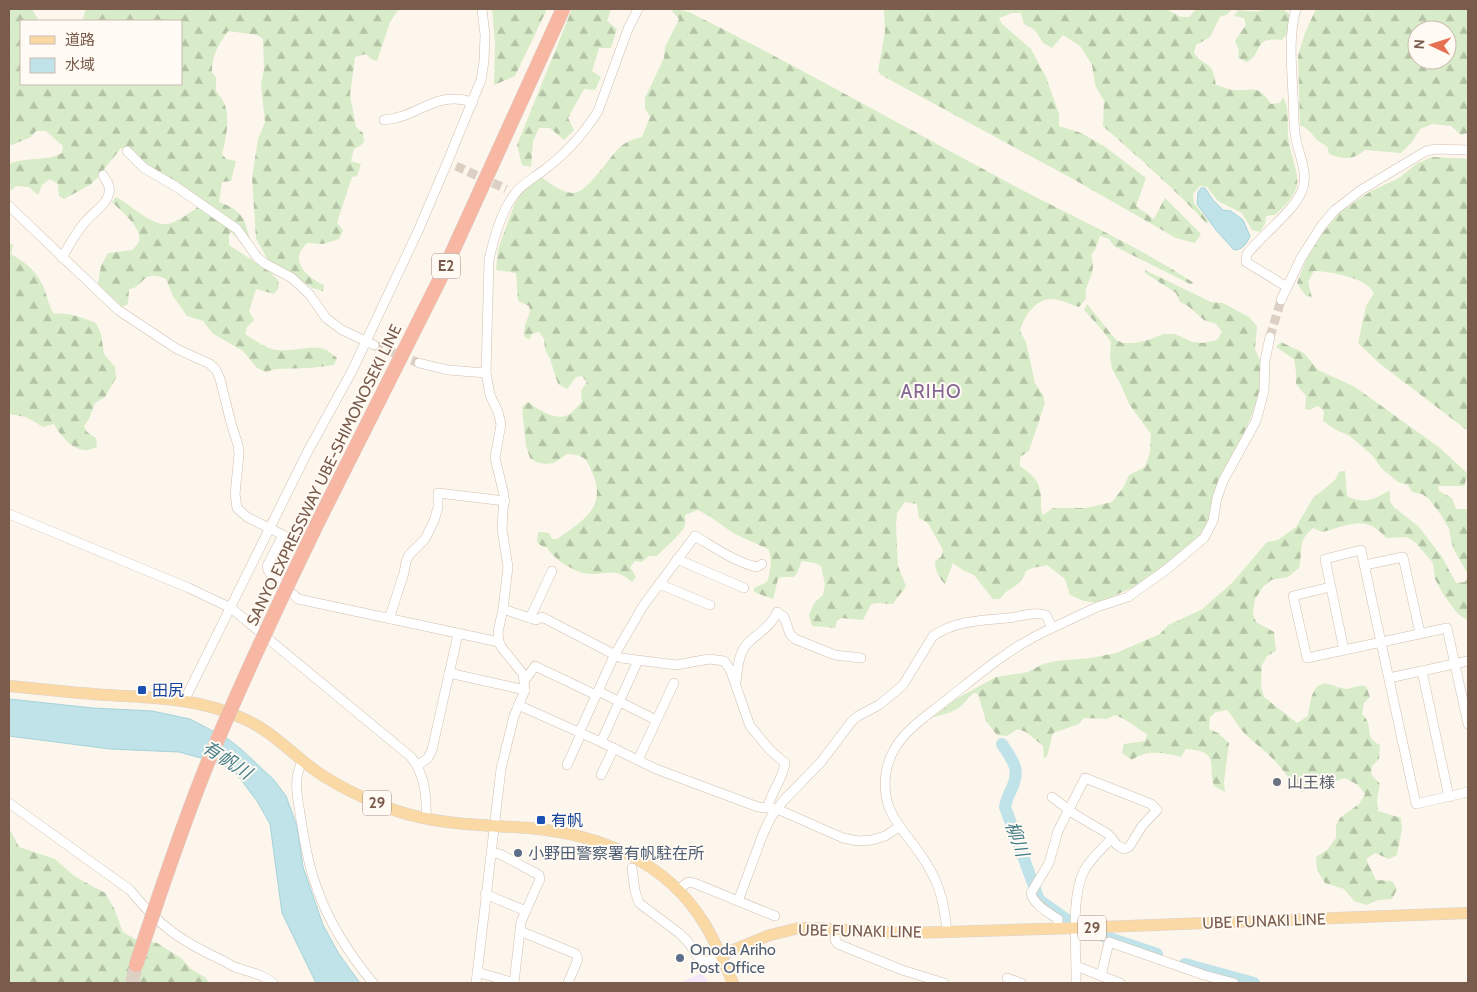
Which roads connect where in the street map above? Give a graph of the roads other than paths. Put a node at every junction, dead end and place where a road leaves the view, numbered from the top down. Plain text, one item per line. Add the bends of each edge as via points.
1 (482, 9) edge
2 (563, 9) edge
3 (638, 9) edge
4 (1296, 9) edge
5 (473, 102) junction
6 (384, 120) dead end
7 (1468, 150) edge
8 (127, 151) dead end
9 (103, 175) dead end
10 (9, 206) edge
11 (62, 258) junction
12 (1287, 287) junction
13 (1281, 300) tunnel mouth
14 (1270, 337) tunnel mouth
15 (370, 344) junction
16 (418, 363) tunnel mouth
17 (486, 373) junction
18 (504, 501) junction
19 (9, 514) edge
20 (270, 527) junction
21 (677, 559) junction
22 (762, 564) dead end
23 (1365, 565) junction
24 (552, 572) dead end
25 (659, 584) junction
26 (1330, 587) junction
27 (744, 588) dead end
28 (710, 605) dead end
29 (230, 608) junction
30 (503, 609) junction
31 (530, 618) junction
32 (389, 619) junction
33 (1052, 628) junction
34 (458, 634) junction
35 (1420, 634) junction
36 (499, 642) junction
37 (1381, 642) junction
38 (1344, 650) junction
39 (614, 656) junction
40 (861, 658) dead end
41 (1468, 661) edge
42 (1455, 664) junction
43 (636, 665) dead end
44 (1422, 671) junction
45 (449, 673) junction
46 (1389, 678) junction
47 (524, 680) junction
48 (674, 683) dead end
49 (735, 683) junction
50 (9, 686) edge
51 (525, 690) junction
52 (597, 693) junction
53 (184, 701) junction
54 (619, 703) junction
55 (518, 705) junction
56 (656, 720) junction
57 (1468, 724) edge
58 (580, 733) junction
59 (601, 742) junction
60 (614, 748) junction
61 (304, 760) junction
62 (638, 760) junction
63 (418, 765) junction
64 (568, 765) dead end
65 (601, 775) dead end
66 (1468, 792) edge
67 (1052, 797) dead end
68 (1449, 797) junction
69 (9, 803) edge
70 (772, 808) junction
71 (1069, 810) junction
72 (426, 819) junction
73 (494, 826) junction
74 (899, 827) junction
75 (1112, 838) junction
76 (492, 853) junction
77 (632, 868) dead end
78 (678, 890) junction
79 (485, 894) junction
80 (738, 901) junction
81 (526, 912) junction
82 (1468, 913) edge
83 (774, 916) dead end
84 (1058, 928) junction
85 (1076, 928) junction
86 (836, 929) junction
87 (520, 931) junction
88 (947, 932) junction
89 (721, 955) junction
90 (136, 965) tunnel mouth
91 (1076, 966) junction
92 (477, 972) junction
93 (1101, 976) junction
94 (1007, 978) dead end
95 (1202, 979) edge
96 (273, 983) edge
97 (373, 983) edge
98 (476, 983) edge
99 (514, 983) edge
100 (568, 983) edge
101 (733, 983) edge
102 (944, 983) edge
103 (1021, 983) edge
104 (1076, 983) edge
105 (1120, 983) edge
106 (1234, 983) edge

1 - 5 street via 484,61
2 - 90 highway, SANYO EXPRESSWAY UBE-SHIMONOSEKI LINE / E2, bridge via 440,279 246,674 207,767
3 - 17 street via 592,121 559,158 510,192 489,260
4 - 12 street via 1292,29 1292,76 1296,139 1304,166 1303,189 1247,254 1246,262
5 - 6 street via 451,98 434,102 406,116
5 - 15 street via 452,164
7 - 12 street via 1426,151 1361,190 1322,225
8 - 15 street via 144,168 237,229 257,257 292,278 310,295 326,318
9 - 11 street via 110,188 109,193 100,208 80,228
10 - 11 street
11 - 20 street via 118,310 216,370 238,444 237,508 247,517
12 - 13 street
14 - 33 street via 1264,391 1256,420 1223,481 1213,521 1204,538 1128,597
15 - 20 street via 308,451
16 - 17 street via 448,370
17 - 18 street via 501,424 495,458
18 - 30 street via 502,529 508,567
18 - 32 street via 438,493 434,522 406,562
19 - 29 street
20 - 29 street
20 - 32 street via 283,535 267,566 268,571 298,599
21 - 22 street via 695,536 752,565
21 - 25 street
21 - 27 street
23 - 26 street via 1361,550 1324,559
23 - 35 street via 1403,556
23 - 37 street
24 - 31 street
25 - 28 street
25 - 39 street
26 - 38 street
26 - 38 street via 1293,596 1307,658
29 - 53 street
29 - 63 street
30 - 31 street
30 - 36 street
31 - 39 street via 542,617
32 - 34 street
33 - 70 street via 1046,615 1041,614 986,620 940,631 927,643 902,685 879,706 852,721 821,762
33 - 74 street via 1006,653 901,739 889,760 885,784 890,809
34 - 36 street
34 - 45 street
35 - 37 street
35 - 42 street via 1447,628
36 - 47 street
37 - 38 street
37 - 46 street
39 - 49 street via 676,665 717,659 724,661
39 - 52 street
40 - 49 street via 835,655 795,639 784,616 777,612 744,650
41 - 42 street
42 - 44 street
42 - 57 street
43 - 54 street
44 - 46 street
44 - 68 street
45 - 51 street
45 - 63 street via 432,750 428,758
46 - 68 street via 1416,804
47 - 51 street
47 - 52 street via 535,666
48 - 56 street
49 - 70 street via 750,726 785,763 770,800
50 - 53 main road, 29
51 - 55 street
52 - 54 street
52 - 58 street
53 - 61 main road, 29 via 215,707 255,724
54 - 56 street
54 - 59 street
55 - 58 street
55 - 73 street via 501,768
56 - 62 street
58 - 59 street
58 - 64 street
59 - 60 street
60 - 62 street
60 - 65 street
61 - 72 main road, 29 via 316,771 360,796
61 - 97 street via 298,769 297,794 308,858 318,891 340,937
62 - 70 street via 738,800
63 - 72 street via 426,796
66 - 68 street
67 - 71 street
69 - 96 street via 130,890 163,926 183,940
70 - 74 street via 850,840 878,839
70 - 80 street
71 - 75 street
71 - 75 street via 1085,778 1151,804 1157,810 1128,847 1121,848
71 - 84 street via 1058,831 1049,863 1030,893 1037,903 1058,919
72 - 73 main road, 29
73 - 76 street
73 - 78 main road, 29 via 552,831 597,840 633,857
74 - 88 street via 935,878 944,906
75 - 85 street via 1080,879
76 - 79 street
76 - 81 street via 539,875
77 - 89 street via 636,897 644,908 688,942 700,960 706,962
78 - 80 street via 690,882
78 - 89 main road, 29 via 703,922
79 - 81 street
79 - 92 street
80 - 83 street
81 - 87 street
82 - 85 main road, UBE FUNAKI LINE / 29
84 - 85 main road, UBE FUNAKI LINE / 29
84 - 88 main road, UBE FUNAKI LINE / 29
85 - 91 street
86 - 88 main road, UBE FUNAKI LINE / 29
86 - 89 main road, UBE FUNAKI LINE / 29 via 785,931
86 - 102 street via 838,944
87 - 99 street
87 - 100 street via 576,954 578,959
89 - 101 main road
91 - 93 street
91 - 104 street
92 - 98 street
92 - 99 street
93 - 95 street via 1109,942
93 - 105 street
94 - 103 street
95 - 106 street

